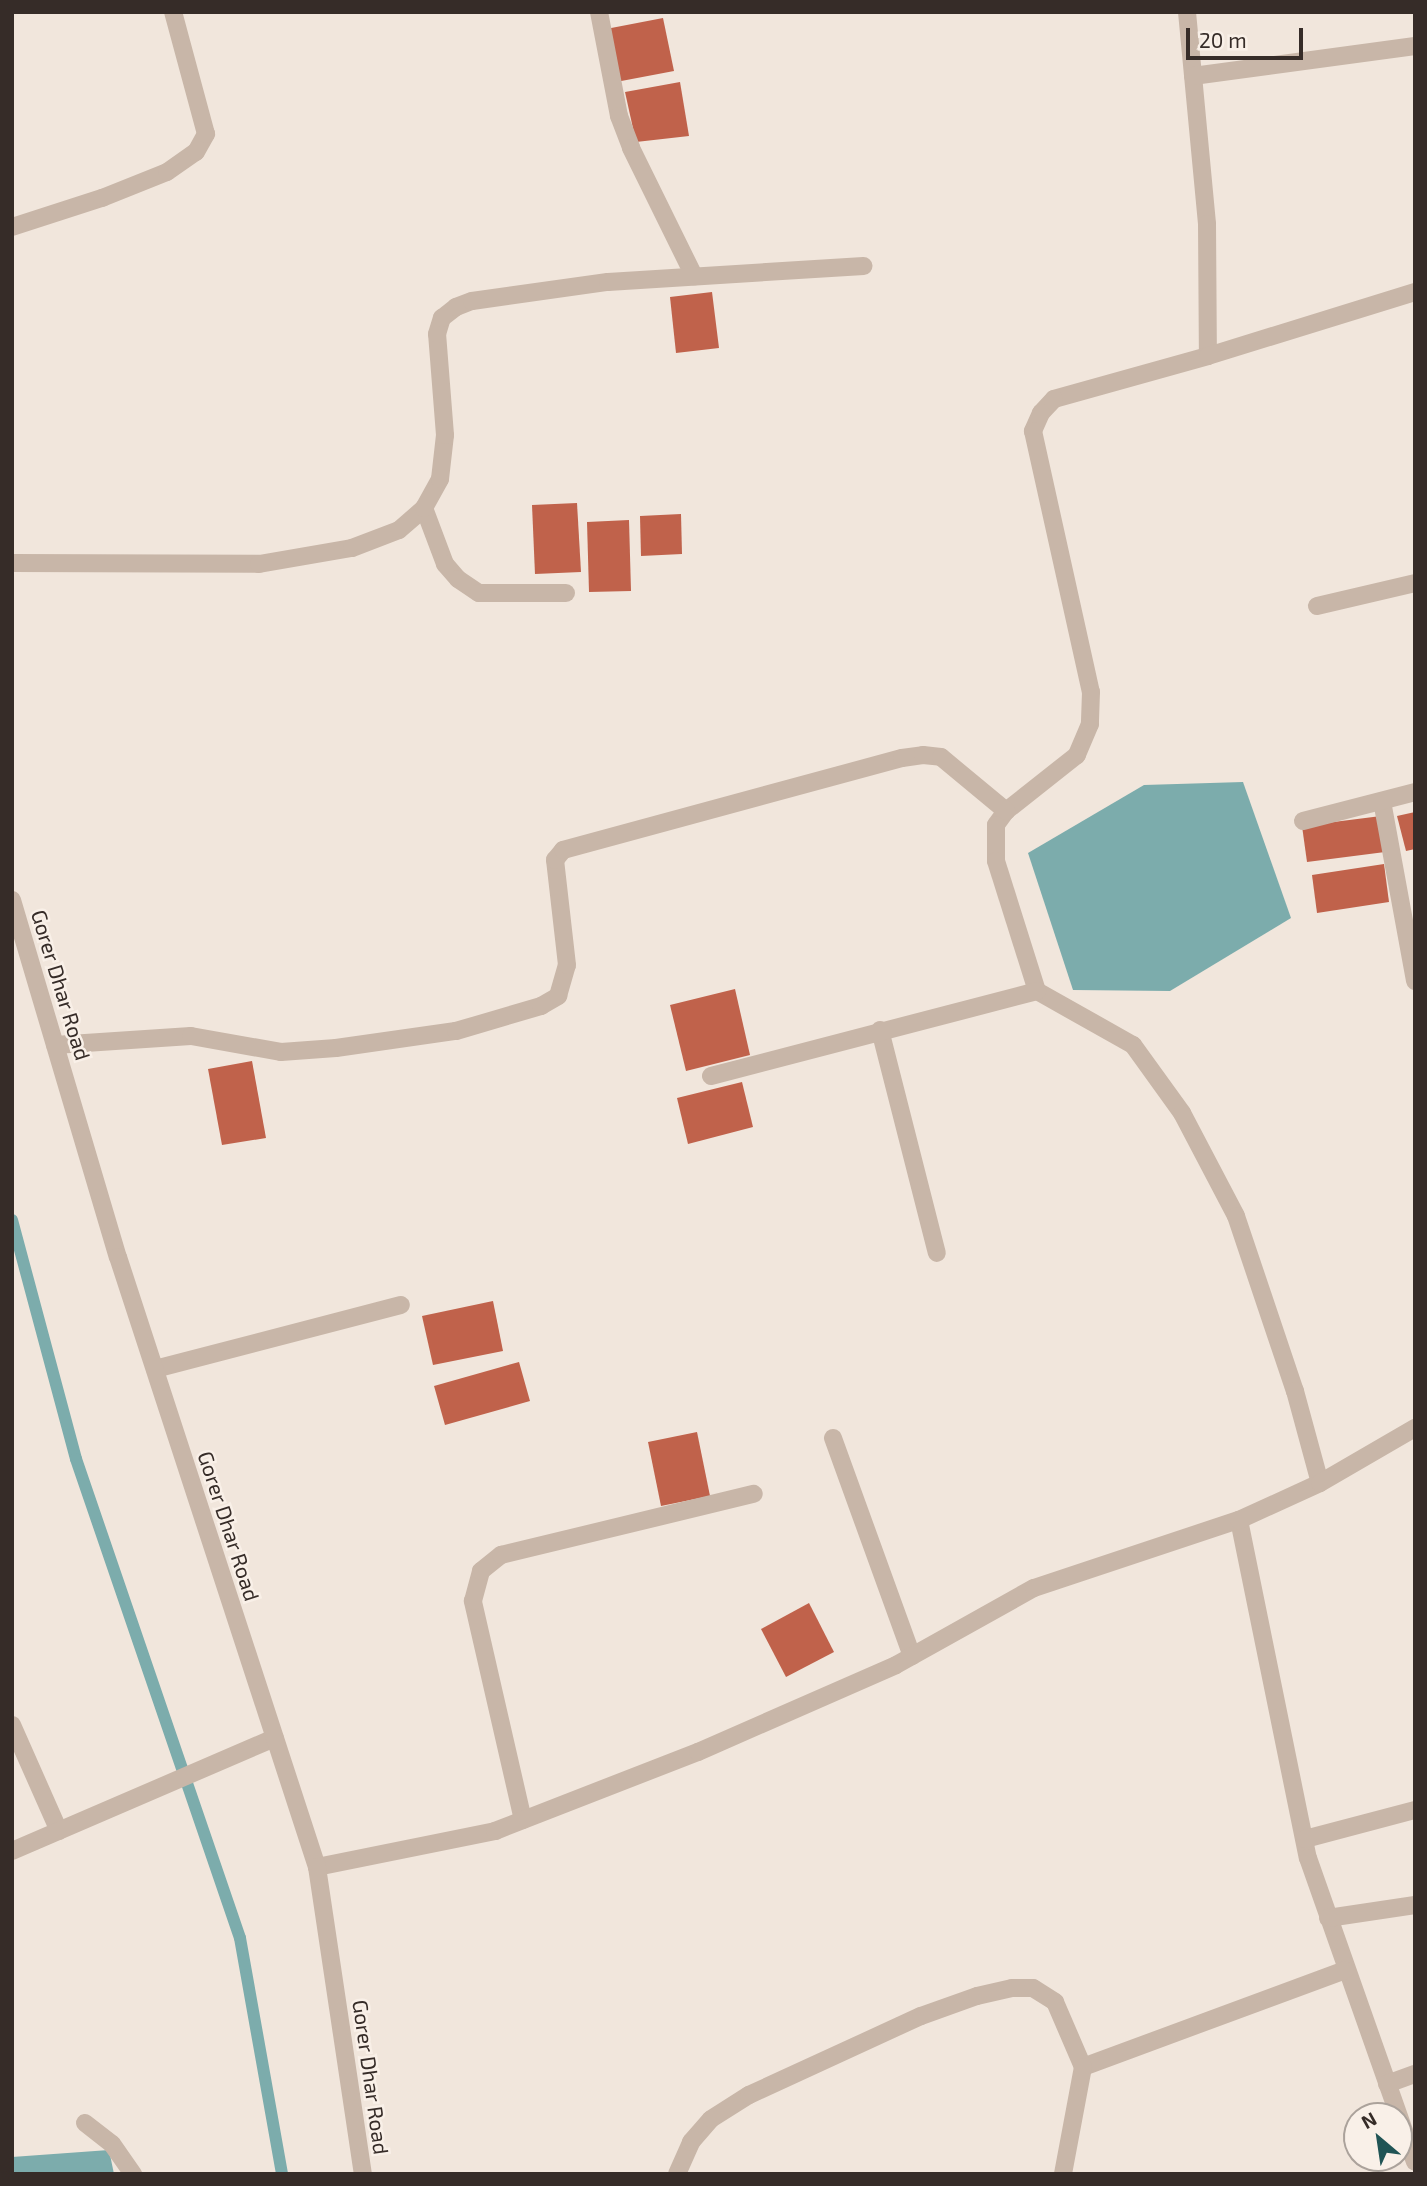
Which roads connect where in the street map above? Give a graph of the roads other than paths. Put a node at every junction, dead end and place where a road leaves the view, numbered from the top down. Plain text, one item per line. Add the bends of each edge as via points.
1 (173, 12) edge
2 (599, 12) edge
3 (1187, 12) edge
4 (1415, 46) edge
5 (1193, 76) junction
6 (12, 227) edge
7 (863, 267) dead end
8 (694, 276) junction
9 (1415, 292) edge
10 (1208, 356) junction
11 (424, 508) junction
12 (12, 563) edge
13 (1415, 583) edge
14 (566, 593) dead end
15 (1317, 606) dead end
16 (1415, 792) edge
17 (1382, 801) junction
18 (1006, 811) junction
19 (1303, 821) dead end
20 (12, 900) edge
21 (1415, 981) edge
22 (1037, 991) junction
23 (880, 1030) junction
24 (55, 1045) junction
25 (711, 1076) dead end
26 (937, 1253) dead end
27 (401, 1305) dead end
28 (155, 1369) junction
29 (1415, 1427) edge
30 (833, 1438) dead end
31 (1320, 1483) junction
32 (754, 1494) dead end
33 (1240, 1520) junction
34 (912, 1656) junction
35 (12, 1725) edge
36 (275, 1738) junction
37 (1415, 1811) edge
38 (523, 1820) junction
39 (59, 1831) junction
40 (1305, 1839) junction
41 (12, 1851) edge
42 (317, 1867) junction
43 (1415, 1905) edge
44 (1328, 1918) junction
45 (1345, 1970) junction
46 (1083, 2067) junction
47 (1415, 2074) edge
48 (1387, 2084) junction
49 (85, 2123) dead end
50 (1415, 2162) edge
51 (133, 2174) edge
52 (363, 2174) edge
53 (677, 2174) edge
54 (1063, 2174) edge

1 - 6 street via 206,134 196,152 167,172
2 - 8 street via 619,116
3 - 5 street
4 - 5 street
5 - 10 street via 1207,224
7 - 8 street
8 - 11 street via 608,282 472,301 442,318 437,334 445,435 440,479
9 - 10 street
10 - 18 street via 1054,399 1033,431 1091,692 1090,724 1077,755
11 - 12 street via 399,530 352,548 259,564
11 - 14 street via 445,564 479,593
13 - 15 street
16 - 17 street
17 - 19 street
17 - 21 street
18 - 22 street via 996,825 996,861
18 - 24 street via 941,757 923,755 564,850 555,860 567,965 558,996 541,1006 456,1031 281,1052 191,1036
20 - 24 street, Gorer Dhar Road
22 - 23 street
22 - 31 street via 1133,1045 1182,1113 1236,1216 1295,1391
23 - 25 street
23 - 26 street
24 - 28 street, Gorer Dhar Road
27 - 28 street
28 - 36 street, Gorer Dhar Road
29 - 31 street
30 - 34 street
31 - 33 street
32 - 38 street via 501,1555 481,1571 473,1601
33 - 34 street via 1034,1588
33 - 40 street
34 - 38 street via 698,1752
35 - 39 street
36 - 39 street
36 - 42 street, Gorer Dhar Road
37 - 40 street
38 - 42 street via 495,1830
39 - 41 street
40 - 44 street
42 - 52 street, Gorer Dhar Road
43 - 44 street
44 - 45 street
45 - 46 street
45 - 48 street
46 - 53 street via 1055,2002 1033,1988 977,1996 921,2016 749,2095 711,2119 691,2142
46 - 54 street
47 - 48 street
48 - 50 street
49 - 51 street via 112,2144

